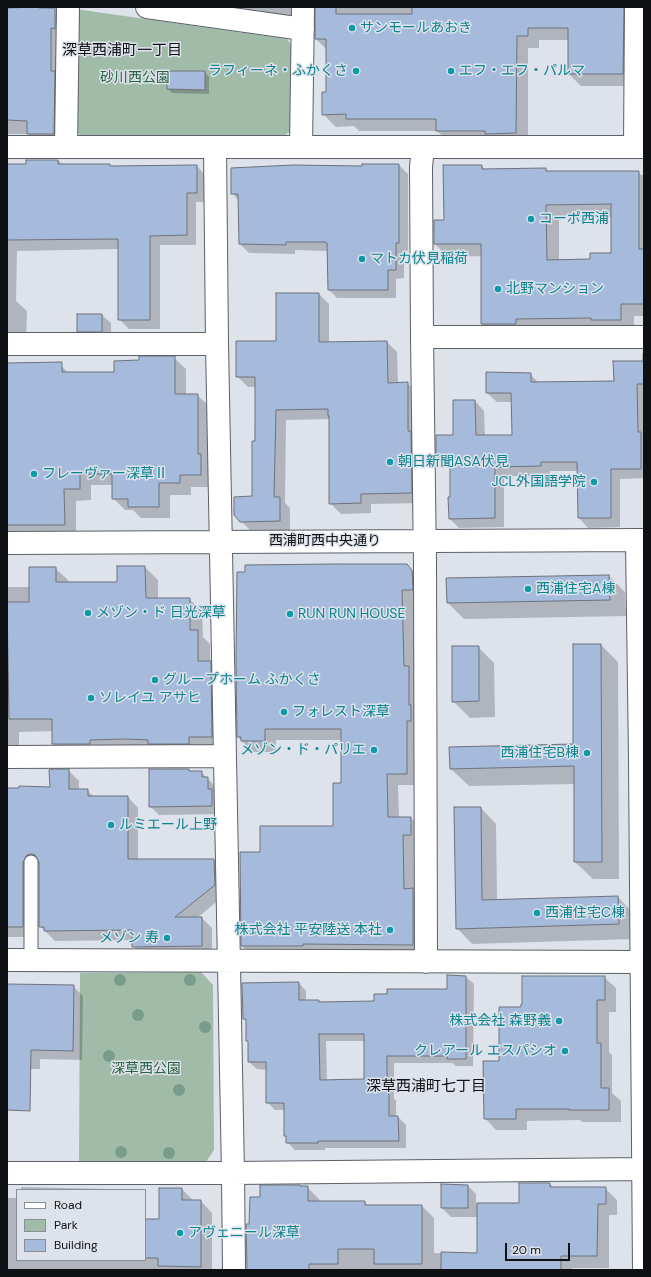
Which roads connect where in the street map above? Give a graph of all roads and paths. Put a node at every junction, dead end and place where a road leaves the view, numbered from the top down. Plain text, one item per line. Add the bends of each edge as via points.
1 (68, 7) edge
2 (147, 7) edge
3 (303, 7) edge
4 (636, 7) edge
5 (303, 29) junction
6 (7, 147) edge
7 (66, 147) junction
8 (214, 147) junction
9 (301, 147) junction
10 (423, 147) junction
11 (639, 147) edge
12 (422, 337) junction
13 (644, 337) edge
14 (7, 344) edge
15 (217, 344) junction
16 (640, 540) edge
17 (221, 541) junction
18 (425, 541) junction
19 (7, 543) edge
20 (226, 756) junction
21 (7, 757) edge
22 (642, 759) edge
23 (31, 862) dead end
24 (7, 960) edge
25 (31, 960) junction
26 (229, 961) junction
27 (426, 962) junction
28 (642, 962) edge
29 (643, 1169) edge
30 (7, 1173) edge
31 (234, 1173) junction
32 (234, 1270) edge
33 (644, 1270) edge

1 - 7 street
2 - 5 street
3 - 5 street
4 - 11 street
5 - 9 street
6 - 7 street
7 - 8 street
8 - 9 street
8 - 15 street
9 - 10 street
10 - 11 street
10 - 12 street
12 - 13 street
12 - 18 street
14 - 15 street
15 - 17 street
16 - 18 street, 西浦町西中央通り
16 - 22 street
17 - 18 street, 西浦町西中央通り
17 - 19 street, 西浦町西中央通り
17 - 20 street
18 - 27 street
20 - 21 street
20 - 26 street
22 - 28 street
23 - 25 lane
24 - 25 street
25 - 26 street
26 - 27 street
26 - 31 street
27 - 28 street
28 - 29 street
29 - 31 street
29 - 33 street
30 - 31 street
31 - 32 street

